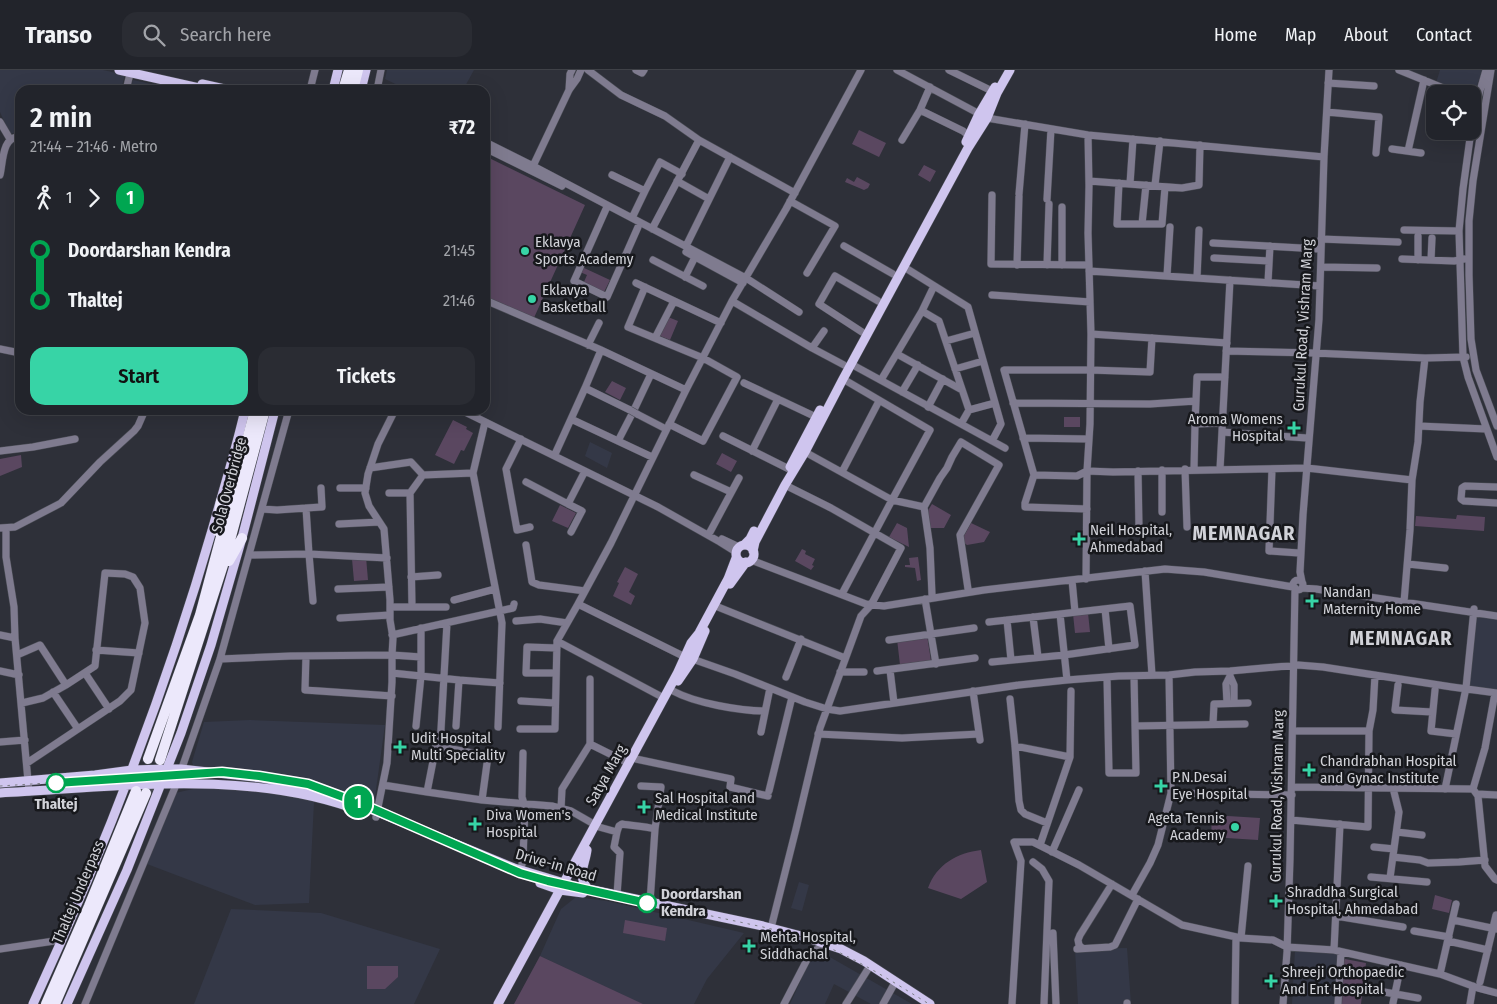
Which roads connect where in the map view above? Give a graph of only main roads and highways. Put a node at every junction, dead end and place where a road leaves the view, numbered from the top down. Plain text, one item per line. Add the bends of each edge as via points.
1 (119, 70) edge
2 (140, 70) edge
3 (338, 70) edge
4 (349, 70) edge
5 (358, 70) edge
6 (366, 70) edge
7 (1004, 70) edge
8 (1010, 70) edge
9 (130, 71) edge
10 (187, 85) edge
11 (207, 85) edge
12 (334, 85) edge
13 (344, 85) edge
14 (354, 85) edge
15 (362, 85) edge
16 (983, 116) junction
17 (848, 364) junction
18 (244, 415) edge
19 (254, 415) edge
20 (263, 415) edge
21 (274, 415) edge
22 (803, 452) junction
23 (220, 501) junction
24 (228, 530) junction
25 (242, 538) junction
26 (739, 551) junction
27 (216, 554) junction
28 (751, 557) junction
29 (222, 568) junction
30 (689, 657) junction
31 (148, 759) tunnel mouth
32 (160, 760) tunnel mouth
33 (632, 761) junction
34 (167, 769) junction
35 (132, 770) junction
36 (0, 783) edge
37 (160, 785) junction
38 (125, 786) junction
39 (0, 793) edge
40 (377, 814) junction
41 (597, 825) junction
42 (587, 850) junction
43 (566, 888) junction
44 (589, 890) junction
45 (771, 930) junction
46 (33, 1004) edge
47 (46, 1004) edge
48 (55, 1004) edge
49 (67, 1004) edge
50 (498, 1004) edge
51 (504, 1004) edge
52 (921, 1004) edge
53 (930, 1004) edge

1 - 9 main road
2 - 11 main road
3 - 12 main road
4 - 13 highway
5 - 14 highway
6 - 15 main road
7 - 16 main road
8 - 16 main road
9 - 10 main road
16 - 17 main road via 904,267
16 - 17 main road via 878,301
17 - 22 main road
17 - 22 main road via 816,418
18 - 23 main road
19 - 24 highway, Sola Overbridge
20 - 24 highway, Sola Overbridge
21 - 25 main road
22 - 26 main road, Satya Marg via 789,469 750,539
22 - 28 main road, Satya Marg via 755,542
23 - 27 highway
23 - 35 main road
24 - 27 highway, Sola Overbridge
24 - 29 highway, Sola Overbridge
25 - 29 highway
25 - 34 main road via 208,653
26 - 28 main road via 741,562
26 - 28 main road via 750,546
26 - 30 main road, Satya Marg via 728,579 691,643
27 - 31 highway via 200,615
28 - 30 main road, Satya Marg via 732,581
29 - 32 highway
30 - 33 main road, Satya Marg
30 - 33 main road, Satya Marg
33 - 41 main road, Satya Marg
34 - 35 main road, Drive-in Road
34 - 37 main road
34 - 40 main road, Drive-in Road via 262,778 304,786 338,796
35 - 36 main road, Drive-in Road
35 - 38 main road
37 - 38 main road, Drive-in Road
37 - 40 main road, Drive-in Road via 235,785 278,790
37 - 49 main road via 127,870
38 - 39 main road, Drive-in Road
38 - 46 main road
40 - 43 main road, Drive-in Road
40 - 43 main road, Drive-in Road via 512,874
41 - 42 main road, Satya Marg
41 - 43 main road, Satya Marg
42 - 43 main road, Satya Marg
42 - 44 main road via 581,877
43 - 44 main road, Drive-in Road
43 - 45 main road, Drive-in Road
43 - 50 main road, Satya Marg
43 - 51 main road, Satya Marg
44 - 45 main road, Drive-in Road
45 - 52 main road, Drive-in Road via 839,954
45 - 53 main road, Drive-in Road via 841,950 864,961
47 - 48 highway, Thaltej Underpass via 141,792

